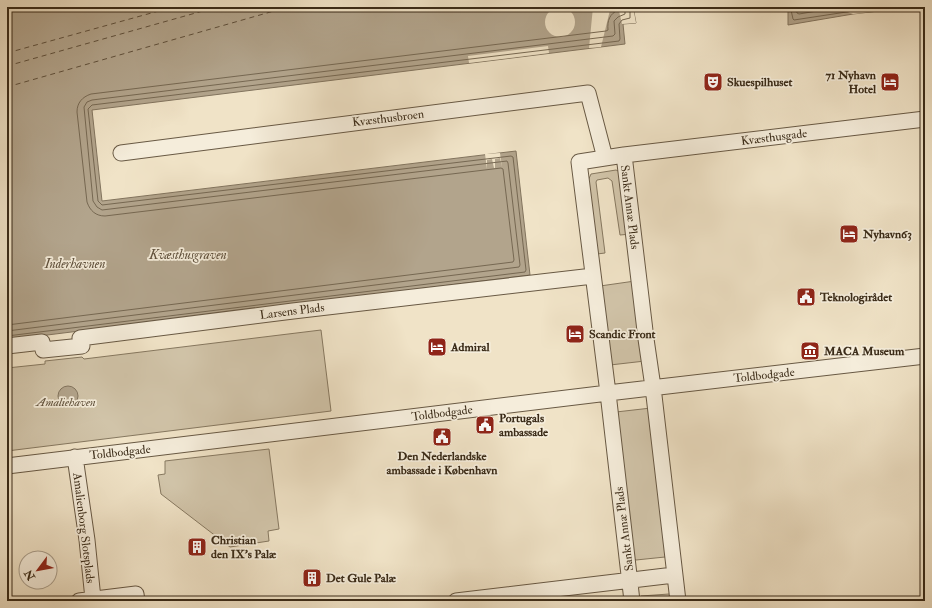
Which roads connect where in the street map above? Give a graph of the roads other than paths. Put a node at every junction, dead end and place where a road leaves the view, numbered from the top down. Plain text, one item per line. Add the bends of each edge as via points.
1 (925, 119) edge
2 (121, 153) dead end
3 (624, 155) junction
4 (605, 158) junction
5 (593, 276) junction
6 (7, 346) edge
7 (925, 356) edge
8 (653, 387) junction
9 (608, 393) junction
10 (75, 456) junction
11 (7, 466) edge
12 (674, 575) junction
13 (630, 580) junction
14 (86, 600) edge
15 (137, 601) edge
16 (456, 601) edge
17 (632, 601) edge
18 (678, 601) edge

1 - 3 street, Kvæsthusgade
2 - 4 street, Kvæsthusbroen via 588,93
3 - 4 street, Sankt Annæ Plads
3 - 8 street, Sankt Annæ Plads
4 - 5 street, Sankt Annæ Plads via 579,162
5 - 6 street, Larsens Plads via 80,338 82,346 43,350 42,342
5 - 9 street, Sankt Annæ Plads
7 - 8 street, Toldbodgade
8 - 9 street, Toldbodgade
8 - 12 street, Sankt Annæ Plads
9 - 10 street, Toldbodgade via 153,449
9 - 13 street, Sankt Annæ Plads
10 - 11 street, Toldbodgade
10 - 14 street, Amalienborg Slotsplads via 86,540
12 - 13 street
12 - 18 street, Sankt Annæ Plads
13 - 16 street
13 - 17 street, Sankt Annæ Plads
14 - 15 street, Amalienborg Slotsplads via 136,594

